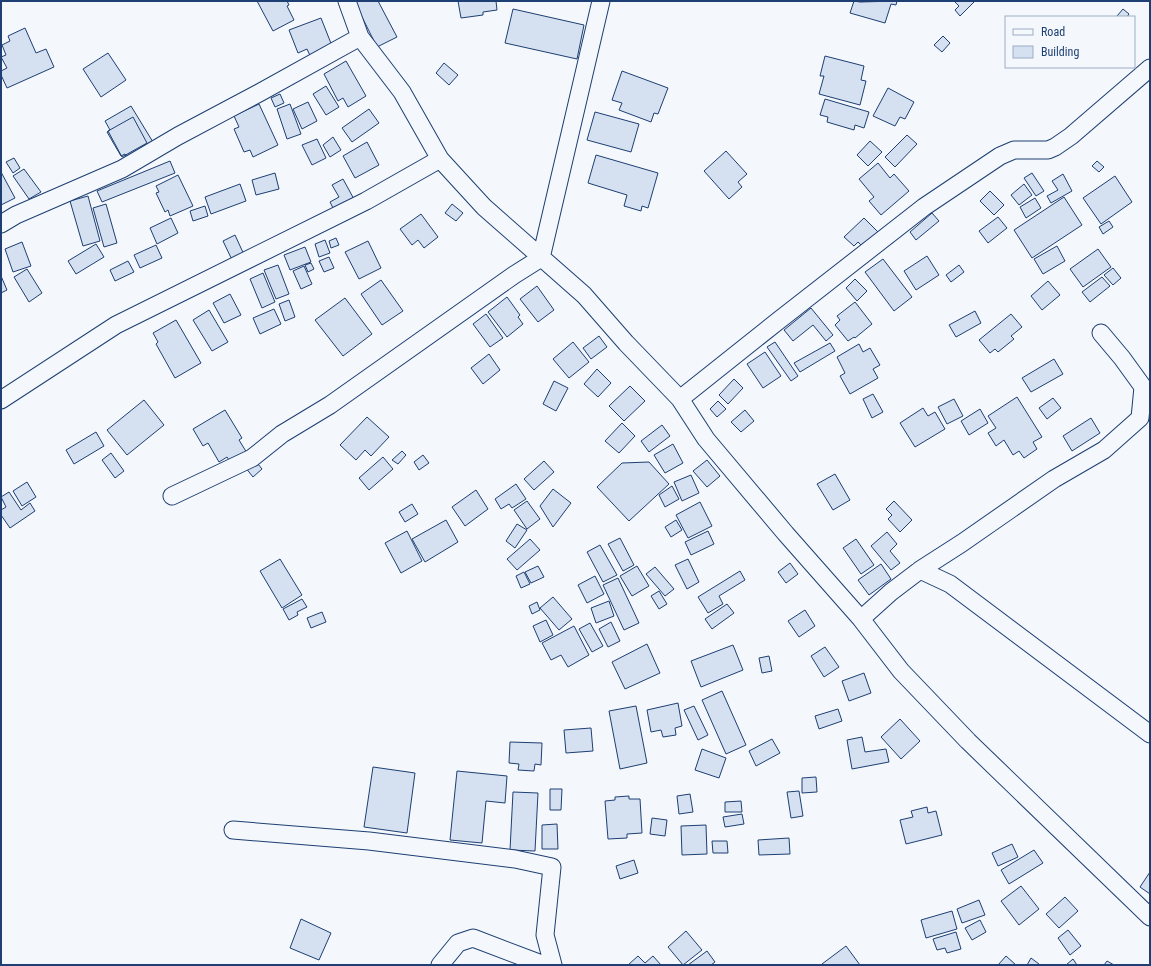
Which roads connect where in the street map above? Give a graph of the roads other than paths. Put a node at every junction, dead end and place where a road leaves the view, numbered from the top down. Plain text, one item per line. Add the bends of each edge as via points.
1 (347, 1) edge
2 (601, 1) edge
3 (360, 37) junction
4 (1150, 68) edge
5 (440, 158) junction
6 (1, 224) edge
7 (541, 258) junction
8 (1101, 333) dead end
9 (680, 399) junction
10 (1, 400) edge
11 (172, 496) dead end
12 (920, 570) junction
13 (861, 620) junction
14 (1150, 734) edge
15 (233, 830) dead end
16 (1150, 917) edge
17 (440, 965) edge
18 (544, 965) edge
19 (553, 965) edge

1 - 3 street
2 - 7 street
3 - 5 street via 402,92
3 - 6 street via 122,169
4 - 9 street via 1055,147 1048,150 1014,150 1000,156 924,207
5 - 7 street via 484,207
5 - 10 street via 366,201 116,325
7 - 9 street via 584,295
7 - 11 street via 330,405 282,434 252,458
8 - 12 street via 1143,387 1140,418 1104,450 1054,479
9 - 13 street via 706,439
12 - 13 street
12 - 14 street via 957,588
13 - 16 street via 901,671 968,741
15 - 19 street via 369,841 515,859 552,867 545,935
17 - 18 street via 458,943 473,938

